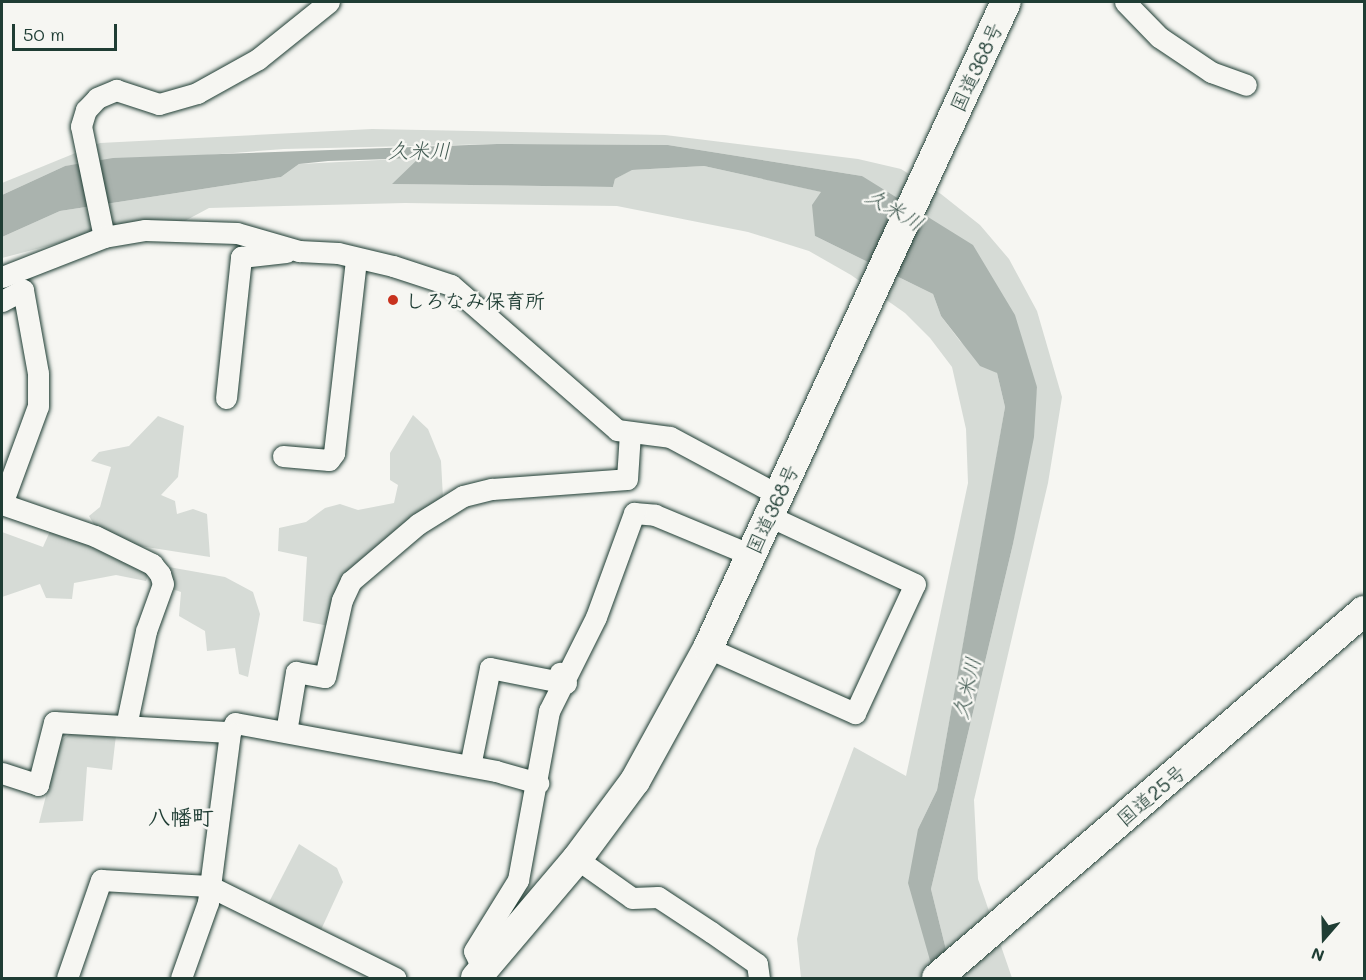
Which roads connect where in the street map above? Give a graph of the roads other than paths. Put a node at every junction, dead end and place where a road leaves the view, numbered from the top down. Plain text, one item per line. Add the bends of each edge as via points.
1 (329, 2) edge
2 (1006, 2) edge
3 (1125, 2) edge
4 (1246, 85) dead end
5 (104, 237) junction
6 (298, 251) junction
7 (356, 259) junction
8 (2, 277) edge
9 (2, 301) edge
10 (226, 399) dead end
11 (630, 433) junction
12 (283, 456) dead end
13 (2, 504) edge
14 (774, 505) junction
15 (751, 555) junction
16 (1365, 611) edge
17 (708, 648) junction
18 (563, 678) junction
19 (126, 726) junction
20 (231, 732) junction
21 (286, 732) junction
22 (470, 766) junction
23 (2, 772) edge
24 (538, 783) junction
25 (577, 859) junction
26 (209, 886) junction
27 (479, 974) edge
28 (67, 978) edge
29 (181, 978) edge
30 (395, 978) edge
31 (759, 978) edge
32 (938, 978) edge

1 - 5 street via 258,59 197,93 159,104 116,90 97,98 86,110 81,126
2 - 14 highway, 国道368号
3 - 4 street via 1159,37 1211,72
5 - 6 street via 145,230 193,229 237,233
5 - 8 street
6 - 7 street via 338,253
6 - 10 street via 241,257
7 - 11 street via 452,285 601,420
7 - 12 street via 334,453 329,460
9 - 13 street via 23,290 38,374 38,406
11 - 14 street via 670,436
11 - 21 street via 627,479 492,489 463,496 418,524 351,581 337,617 325,677 296,672
13 - 19 street via 95,536 152,564 160,574 163,584 146,631
14 - 15 highway, 国道368号
14 - 17 street via 915,584 855,713
15 - 17 highway, 国道368号
15 - 18 street via 655,515 634,513 596,617
16 - 32 highway, 国道25号
17 - 25 highway, 国道368号 via 635,780
18 - 22 street via 490,668
18 - 24 street via 549,711
19 - 20 street
19 - 23 street via 54,722 38,785
20 - 21 street via 235,723
20 - 26 street
21 - 22 street
22 - 24 street
24 - 27 street via 518,880 474,951
25 - 27 highway, 国道368号
25 - 31 street via 632,898 658,897 703,926 757,964
26 - 28 street via 101,880
26 - 29 street via 208,902
26 - 30 street

